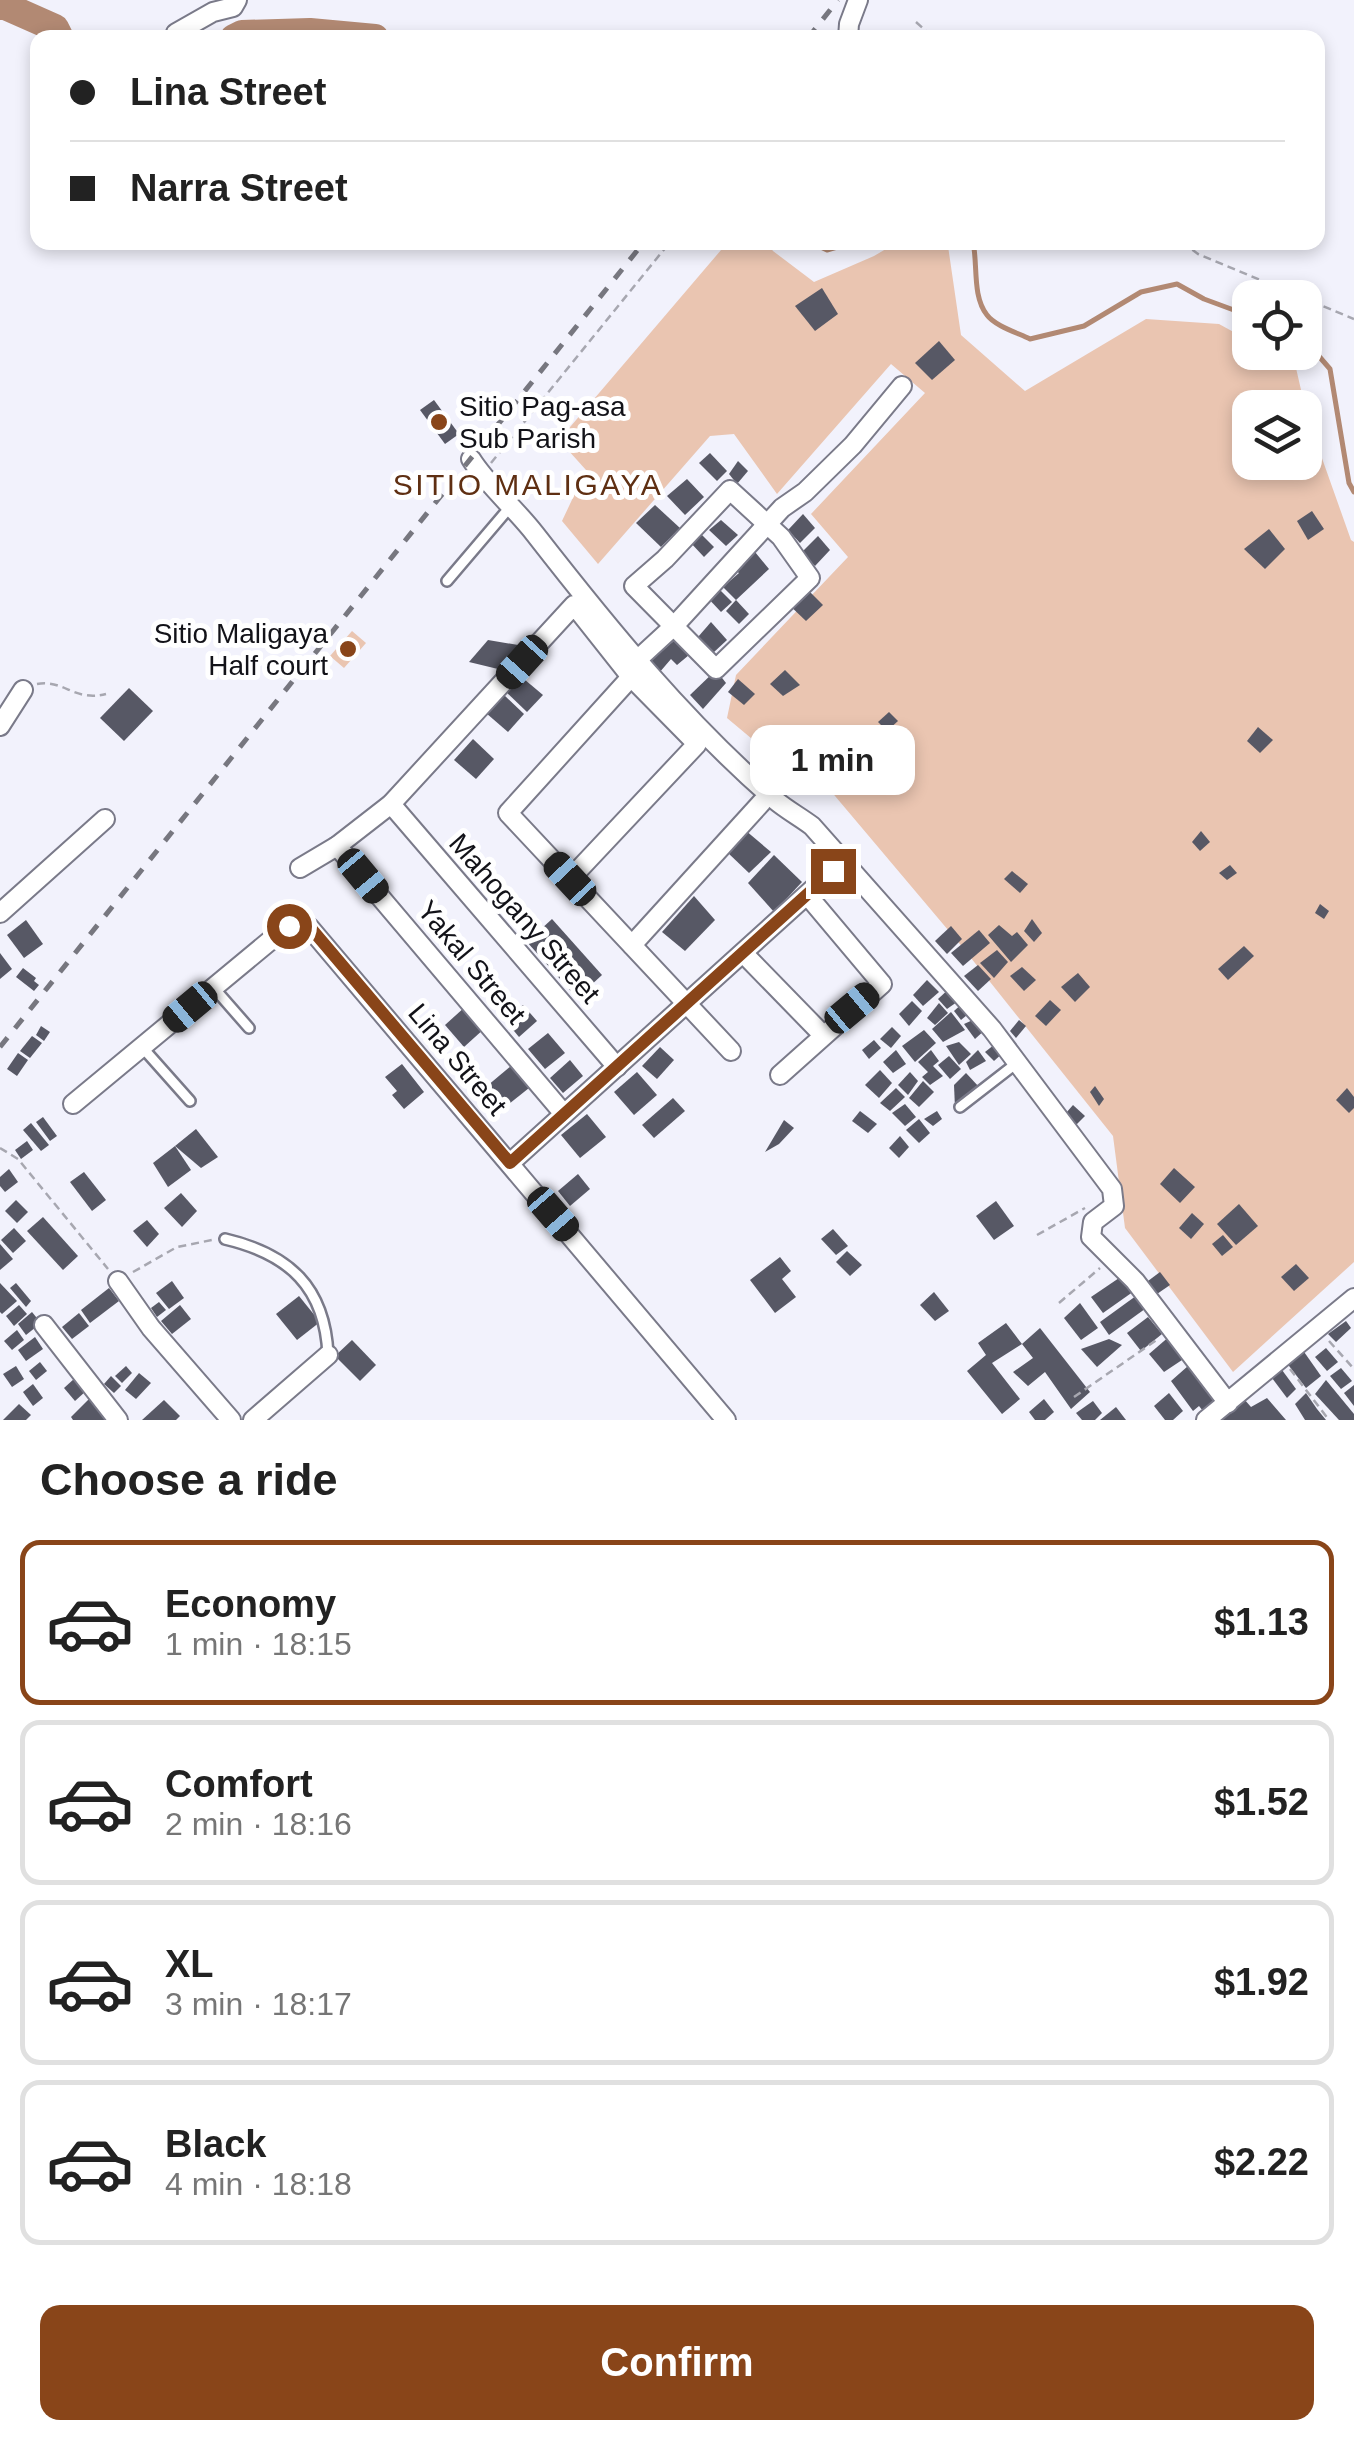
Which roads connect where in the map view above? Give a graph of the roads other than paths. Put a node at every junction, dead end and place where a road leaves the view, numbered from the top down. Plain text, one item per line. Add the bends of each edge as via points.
1 (237, 0) edge
2 (858, 0) edge
3 (208, 6) edge
4 (181, 30) edge
5 (848, 30) edge
6 (902, 386) dead end
7 (476, 467) road end
8 (512, 505) junction
9 (770, 525) junction
10 (447, 581) dead end
11 (674, 626) junction
12 (633, 669) junction
13 (23, 690) road end
14 (0, 726) edge
15 (762, 802) dead end
16 (392, 804) junction
17 (105, 819) dead end
18 (338, 846) junction
19 (300, 868) dead end
20 (833, 871) dead end
21 (570, 879) junction
22 (808, 896) junction
23 (0, 913) edge
24 (632, 945) junction
25 (744, 954) junction
26 (214, 988) junction
27 (687, 1004) junction
28 (249, 1028) dead end
29 (822, 1034) junction
30 (142, 1046) junction
31 (731, 1051) dead end
32 (1018, 1062) junction
33 (617, 1067) junction
34 (780, 1075) dead end
35 (190, 1102) dead end
36 (73, 1104) dead end
37 (960, 1108) dead end
38 (564, 1114) junction
39 (518, 1157) junction
40 (225, 1239) road end
41 (118, 1281) road end
42 (1354, 1298) edge
43 (44, 1325) dead end
44 (328, 1354) joint
45 (1228, 1403) junction
46 (716, 1416) edge
47 (118, 1420) edge
48 (231, 1420) edge
49 (253, 1420) edge
50 (1206, 1420) edge

1 - 3 street via 233,8
2 - 5 street
3 - 4 street
6 - 9 street via 853,445
7 - 8 street
8 - 10 lane
8 - 12 street
9 - 11 street
9 - 11 street via 730,490 634,586
9 - 11 street via 810,578 716,669
11 - 12 street
12 - 16 street via 574,605
12 - 21 street via 508,813
12 - 21 street via 697,744
12 - 32 street via 812,826
13 - 14 street
15 - 24 street
16 - 18 street
16 - 33 street, Mahogany Street
17 - 23 street
18 - 19 street
18 - 38 street, Yakal Street
20 - 22 street
21 - 24 street
22 - 25 street
22 - 29 street via 882,984
24 - 27 street
25 - 27 street
25 - 29 street
26 - 28 lane
26 - 30 street
26 - 39 street, Lina Street via 289,926 309,926
27 - 31 street
27 - 33 street
29 - 34 street
30 - 35 lane
30 - 36 street
32 - 37 lane
32 - 45 street via 1105,1176 1115,1199 1093,1222 1092,1237
33 - 38 street
38 - 39 street
39 - 46 street, Lina Street
40 - 44 lane via 265,1250 302,1279 318,1304
41 - 48 street
42 - 45 street
43 - 47 street
44 - 49 street
45 - 50 street

